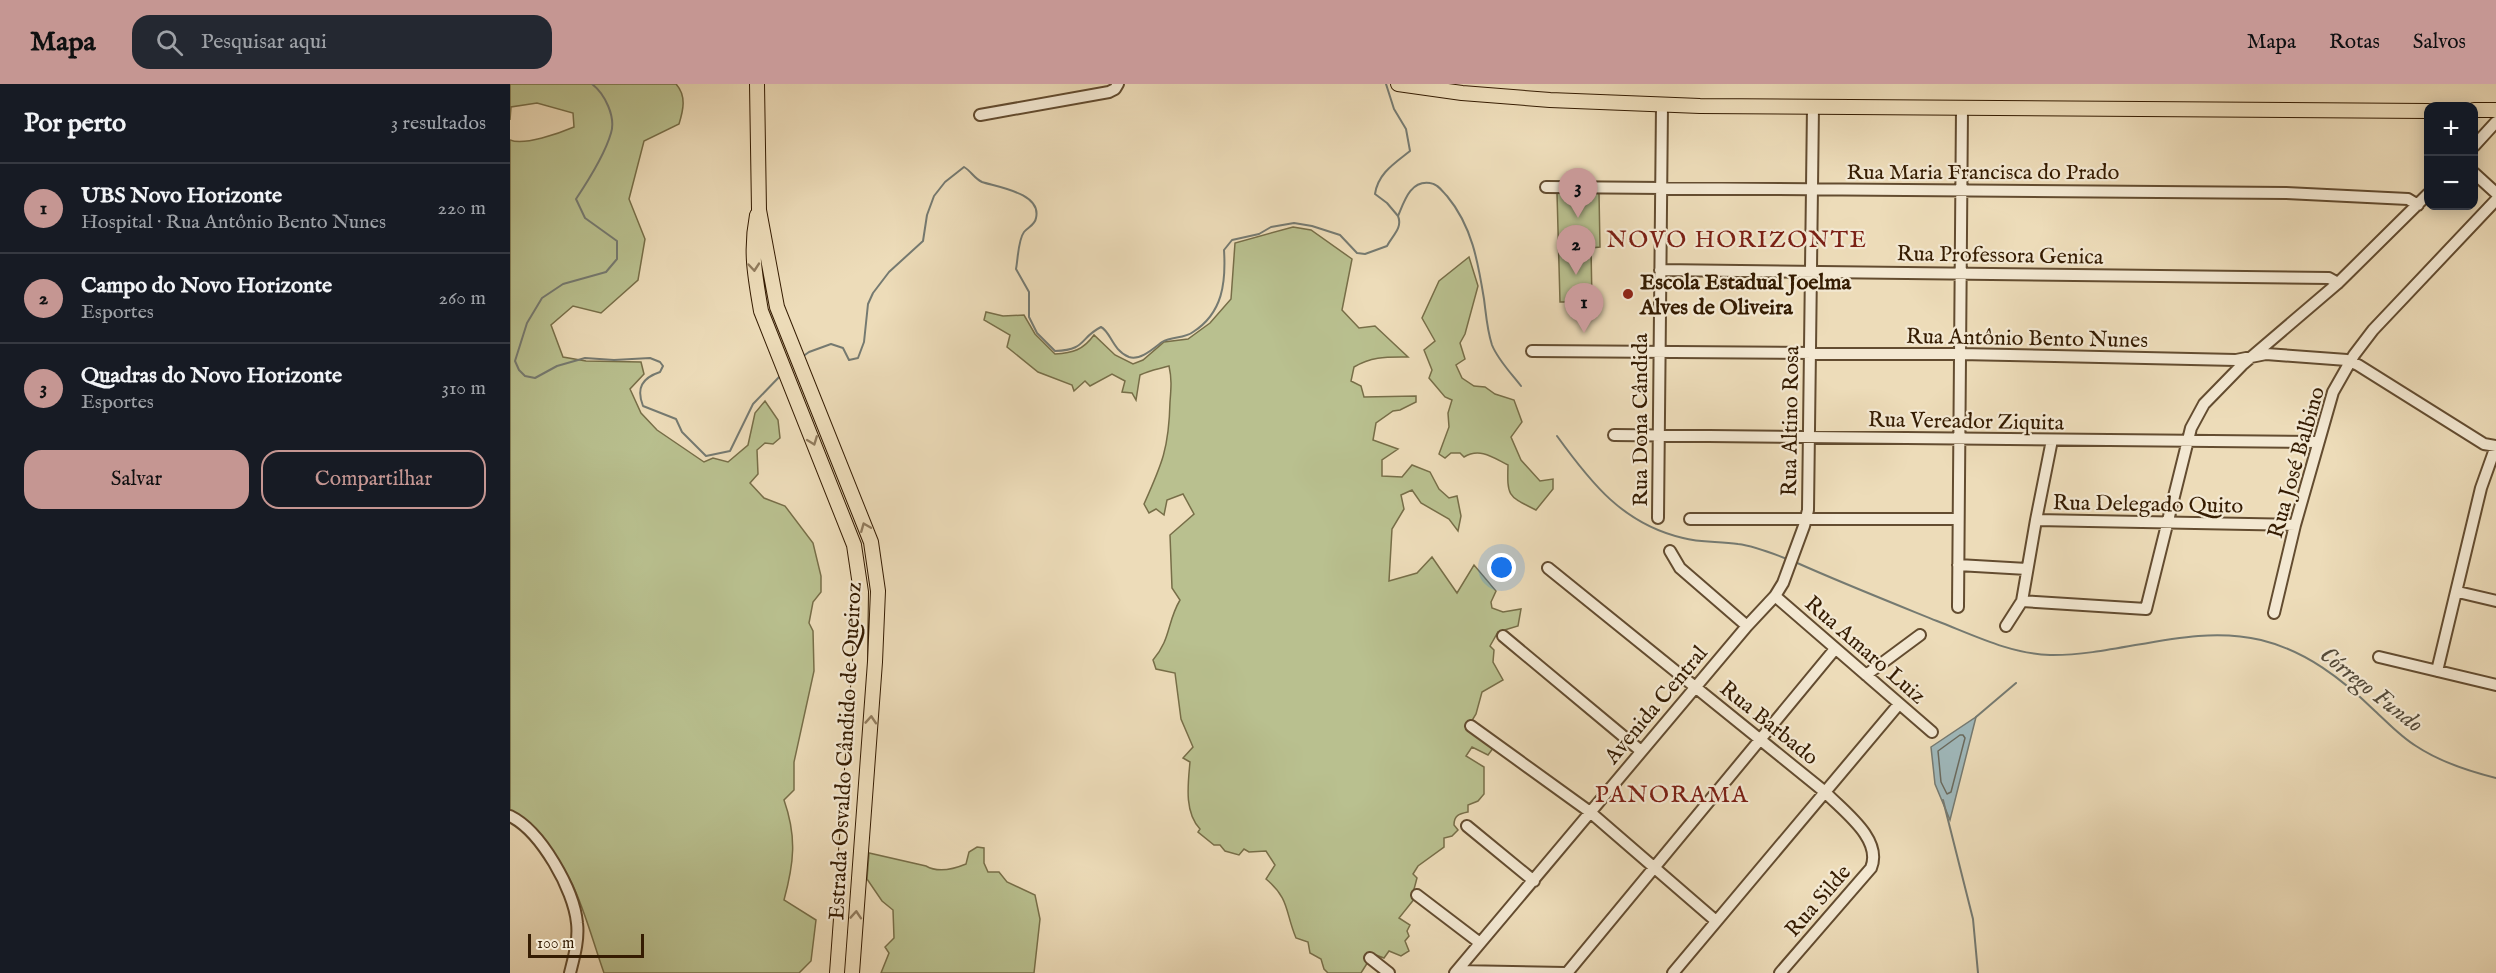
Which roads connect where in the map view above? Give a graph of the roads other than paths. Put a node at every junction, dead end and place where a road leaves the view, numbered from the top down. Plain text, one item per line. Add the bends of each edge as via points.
1 (757, 84) edge
2 (1118, 84) edge
3 (1398, 84) edge
4 (1662, 105) junction
5 (1814, 106) junction
6 (1962, 108) junction
7 (2478, 110) edge
8 (2496, 110) edge
9 (2424, 111) edge
10 (980, 115) dead end
11 (2496, 122) edge
12 (2478, 142) edge
13 (2478, 177) edge
14 (1546, 187) dead end
15 (1661, 187) junction
16 (1812, 190) junction
17 (1961, 191) junction
18 (2496, 193) edge
19 (2424, 198) edge
20 (2496, 200) edge
21 (2418, 205) junction
22 (759, 210) junction
23 (1660, 270) junction
24 (1811, 272) junction
25 (1960, 272) junction
26 (2338, 283) junction
27 (1532, 351) dead end
28 (1659, 352) junction
29 (1810, 354) junction
30 (1960, 354) junction
31 (2251, 357) junction
32 (2351, 361) junction
33 (1614, 435) dead end
34 (1659, 436) junction
35 (1809, 438) junction
36 (1959, 438) junction
37 (2052, 440) junction
38 (2188, 442) junction
39 (2318, 442) junction
40 (2496, 446) edge
41 (1658, 518) dead end
42 (1690, 519) dead end
43 (1806, 519) junction
44 (1958, 519) junction
45 (2036, 520) junction
46 (2168, 522) junction
47 (2295, 525) junction
48 (1670, 552) dead end
49 (1958, 565) junction
50 (1548, 568) dead end
51 (2027, 569) junction
52 (1788, 572) joint
53 (2457, 592) junction
54 (1775, 596) junction
55 (2022, 601) junction
56 (2496, 601) edge
57 (1958, 607) dead end
58 (2274, 613) dead end
59 (1747, 626) junction
60 (2006, 626) dead end
61 (1920, 635) dead end
62 (1503, 636) dead end
63 (1835, 648) junction
64 (2379, 657) dead end
65 (2437, 671) junction
66 (1866, 675) junction
67 (2496, 685) edge
68 (1696, 687) junction
69 (1899, 704) junction
70 (1471, 726) dead end
71 (1932, 732) dead end
72 (1761, 739) junction
73 (1641, 751) junction
74 (1825, 792) junction
75 (1590, 812) junction
76 (510, 816) edge
77 (1467, 826) dead end
78 (1873, 848) joint
79 (1653, 868) junction
80 (1534, 880) junction
81 (1417, 895) dead end
82 (1716, 921) junction
83 (1480, 943) junction
84 (1370, 958) dead end
85 (1456, 972) edge
86 (570, 973) edge
87 (837, 973) edge
88 (852, 973) edge
89 (1389, 973) edge
90 (1566, 973) edge
91 (1673, 973) edge
92 (1780, 973) edge

1 - 22 main road, Estrada Osvaldo Cândido de Queiroz
2 - 10 street via 1109,92
3 - 4 main road via 1550,100
4 - 5 main road
4 - 15 street, Rua Dona Cândida
5 - 6 main road
5 - 16 street, Rua Altino Rosa
6 - 9 main road
6 - 17 street
7 - 8 main road
11 - 12 street
13 - 18 street
14 - 15 street, Rua Maria Francisca do Prado
15 - 16 street, Rua Maria Francisca do Prado
15 - 23 street, Rua Dona Cândida
16 - 17 street, Rua Maria Francisca do Prado
16 - 24 street, Rua Altino Rosa
17 - 21 street, Rua Maria Francisca do Prado via 2286,193 2408,199
17 - 25 street
19 - 21 street
20 - 32 street, Rua José Balbino via 2385,316
21 - 26 street
22 -> 87 main road, Estrada Osvaldo Cândido de Queiroz via 752,239 761,311 854,545 861,592 860,661
88 -> 22 main road, Estrada Osvaldo Cândido de Queiroz via 878,591 871,542 777,306
23 - 24 street, Rua Professora Genica
23 - 28 street, Rua Dona Cândida
24 - 25 street, Rua Professora Genica
24 - 29 street, Rua Altino Rosa
25 - 26 street, Rua Professora Genica via 2329,278
25 - 30 street
26 - 31 street
27 - 28 street, Rua Antônio Bento Nunes
28 - 29 street, Rua Antônio Bento Nunes
28 - 34 street, Rua Dona Cândida
29 - 30 street, Rua Antônio Bento Nunes
29 - 35 street, Rua Altino Rosa
30 - 31 street, Rua Antônio Bento Nunes via 2236,360
30 - 36 street
31 - 32 street, Rua Antônio Bento Nunes via 2266,354
31 - 38 street via 2198,411
32 - 39 street, Rua José Balbino via 2329,400
32 - 40 street, Rua Antônio Bento Nunes via 2484,444
33 - 34 street, Rua Vereador Ziquita
34 - 35 street, Rua Vereador Ziquita
34 - 41 street, Rua Dona Cândida
35 - 36 street, Rua Vereador Ziquita
35 - 43 street, Rua Altino Rosa
36 - 37 street, Rua Vereador Ziquita
36 - 44 street
37 - 38 street, Rua Vereador Ziquita
37 - 45 street
38 - 39 street, Rua Vereador Ziquita
38 - 46 street
39 - 47 street, Rua José Balbino
40 - 53 street via 2481,488
42 - 43 street
43 - 44 street
43 - 52 street, Rua Altino Rosa
44 - 49 street
45 - 46 street, Rua Delegado Quito
45 - 51 street
46 - 47 street, Rua Delegado Quito
46 - 55 street via 2146,609
47 - 58 street, Rua José Balbino
48 - 59 street via 1680,568
49 - 51 street
49 - 57 street
50 - 68 street, Rua Barbado
51 - 55 street
52 - 54 street, Avenida Central
53 - 56 street
53 - 65 street
54 - 59 street, Avenida Central
54 - 63 street, Rua Amaro Luiz
55 - 60 street
59 - 68 street, Avenida Central
61 - 66 street
62 - 73 street
63 - 66 street, Rua Amaro Luiz
63 - 72 street
64 - 65 street
65 - 67 street
66 - 69 street, Rua Amaro Luiz
68 - 72 street, Rua Barbado
68 - 73 street, Avenida Central
69 - 71 street, Rua Amaro Luiz
69 - 74 street
70 - 75 street
72 - 74 street, Rua Barbado
72 - 79 street
73 - 75 street, Avenida Central
74 - 78 street, Rua Barbado
74 - 82 street
75 - 79 street
75 - 80 street, Avenida Central
76 - 86 street via 547,853 572,899 577,937
77 - 80 street
78 - 92 street, Rua Silde via 1871,868
79 - 82 street
79 - 90 street
80 - 83 street, Avenida Central
81 - 83 street
82 - 91 street
83 - 85 street, Avenida Central
84 - 89 street
85 - 90 street

